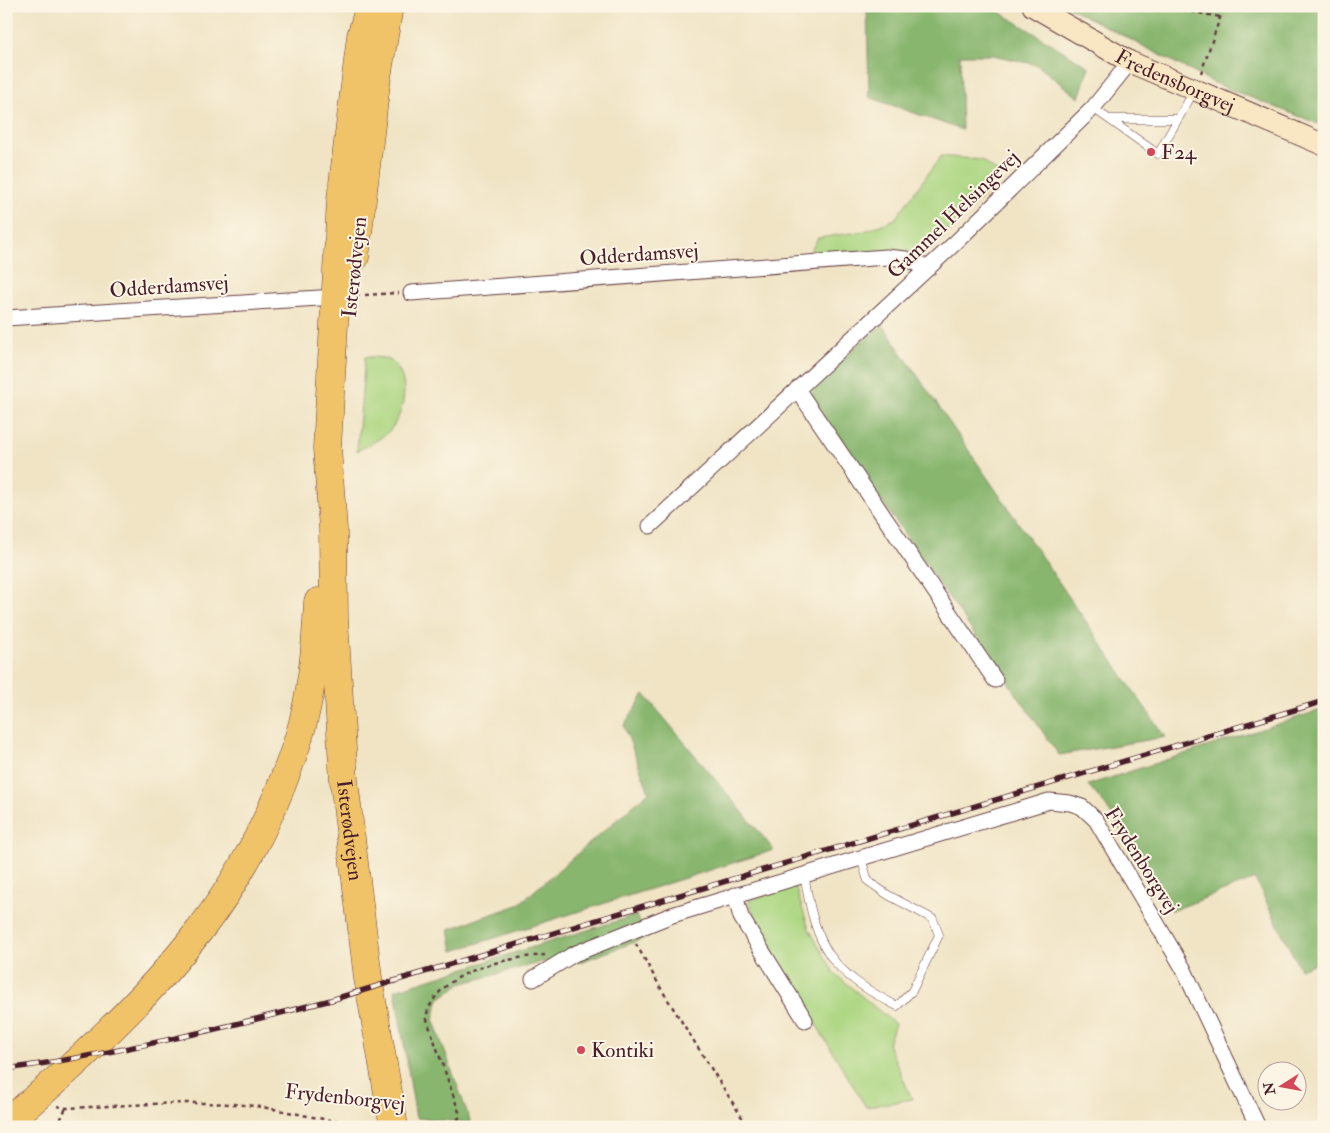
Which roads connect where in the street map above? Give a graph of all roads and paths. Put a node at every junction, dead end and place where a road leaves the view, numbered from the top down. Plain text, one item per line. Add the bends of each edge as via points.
1 (362, 6) edge
2 (370, 6) edge
3 (389, 6) edge
4 (402, 6) edge
5 (1032, 6) edge
6 (1160, 6) edge
7 (1224, 6) edge
8 (1220, 17) junction
9 (361, 36) junction
10 (1130, 62) junction
11 (376, 83) junction
12 (1194, 91) junction
13 (1093, 108) junction
14 (1178, 118) junction
15 (1109, 119) junction
16 (1324, 145) edge
17 (929, 268) junction
18 (411, 293) joint
19 (342, 296) junction
20 (6, 318) edge
21 (796, 389) junction
22 (327, 448) junction
23 (650, 526) dead end
24 (332, 529) junction
25 (995, 680) dead end
26 (338, 688) junction
27 (860, 858) junction
28 (804, 874) junction
29 (735, 895) junction
30 (629, 932) junction
31 (574, 954) junction
32 (533, 979) dead end
33 (805, 1020) dead end
34 (6, 1123) edge
35 (443, 1126) edge
36 (57, 1127) edge
37 (394, 1127) edge
38 (409, 1127) edge
39 (748, 1127) edge
40 (1258, 1127) edge

1 - 9 highway
2 - 9 highway, Isterødvejen
3 - 11 highway, Isterødvejen
4 - 11 highway
5 - 10 street, Fredensborgvej
6 - 8 path
7 - 8 path
8 - 12 path
9 - 19 highway, Isterødvejen via 341,200
10 - 12 street, Fredensborgvej
10 - 13 street, Gammel Helsingevej
11 - 19 highway, Isterødvejen
12 - 14 lane
12 - 16 street, Fredensborgvej
13 - 15 lane
13 - 17 street, Gammel Helsingevej
14 - 15 lane
14 - 15 lane via 1158,154
17 - 18 street, Odderdamsvej via 906,259 886,257
17 - 21 street, Gammel Helsingevej
18 - 19 path
19 - 20 street, Odderdamsvej
19 - 22 highway, Isterødvejen
19 - 24 highway, Isterødvejen via 340,482
21 - 23 street, Gammel Helsingevej
21 - 25 street
22 - 24 highway, Isterødvejen
22 - 34 highway via 313,666 298,739 264,824 233,882 199,931 128,1012
24 - 26 highway, Isterødvejen
26 - 37 highway, Isterødvejen via 355,879
26 - 38 highway via 353,747
27 - 28 street, Frydenborgvej
27 - 28 lane via 868,881 932,919 939,935 912,991 897,1006 856,983 828,953 811,916
27 - 40 street, Frydenborgvej via 1049,801 1082,808 1096,820 1183,968
28 - 29 street, Frydenborgvej
29 - 30 street, Frydenborgvej via 672,914
29 - 33 street via 741,917
30 - 31 street, Frydenborgvej
30 - 39 path
31 - 32 street, Frydenborgvej
31 - 35 path, Frydenborgvej via 523,957 464,974 437,992 426,1017 459,1112 459,1118
35 - 36 path, Frydenborgvej, bridge via 347,1122 215,1104 66,1108

